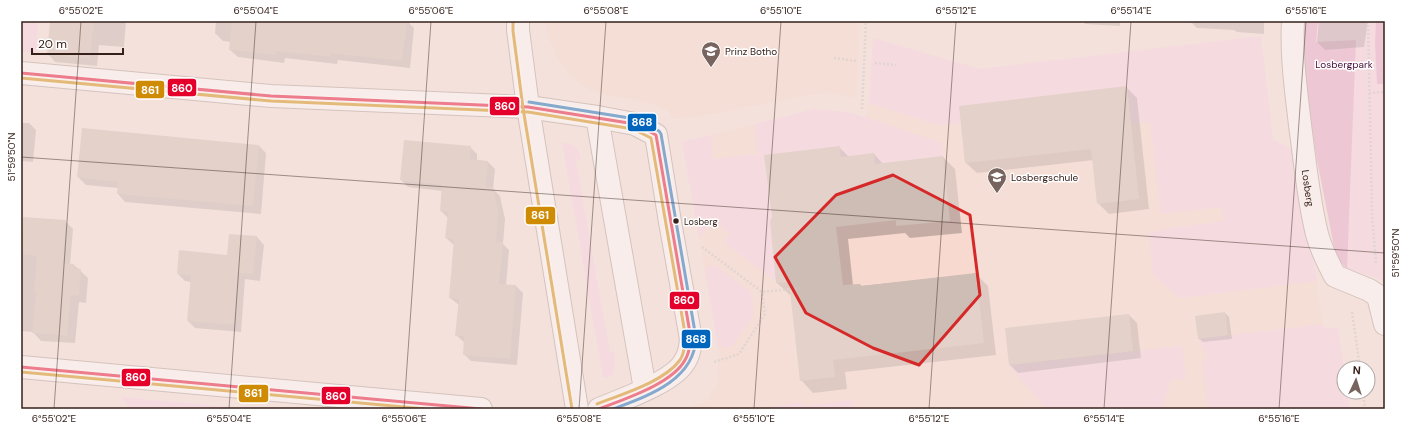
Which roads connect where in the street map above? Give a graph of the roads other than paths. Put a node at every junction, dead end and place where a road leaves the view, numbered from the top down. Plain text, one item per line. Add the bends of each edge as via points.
1 (518, 21) edge
2 (1293, 21) edge
3 (21, 73) edge
4 (528, 107) junction
5 (597, 117) junction
6 (1385, 324) edge
7 (21, 367) edge
8 (645, 389) junction
9 (481, 409) edge
10 (577, 409) edge
11 (599, 409) edge

1 - 4 street
2 - 6 street, Losberg via 1293,67 1306,177 1318,235 1335,276 1378,296
3 - 4 street via 271,96
4 - 5 street
4 - 10 street
5 - 8 street
5 - 8 street via 635,124 656,135 691,338 690,352 680,369
7 - 9 street
8 - 11 street

